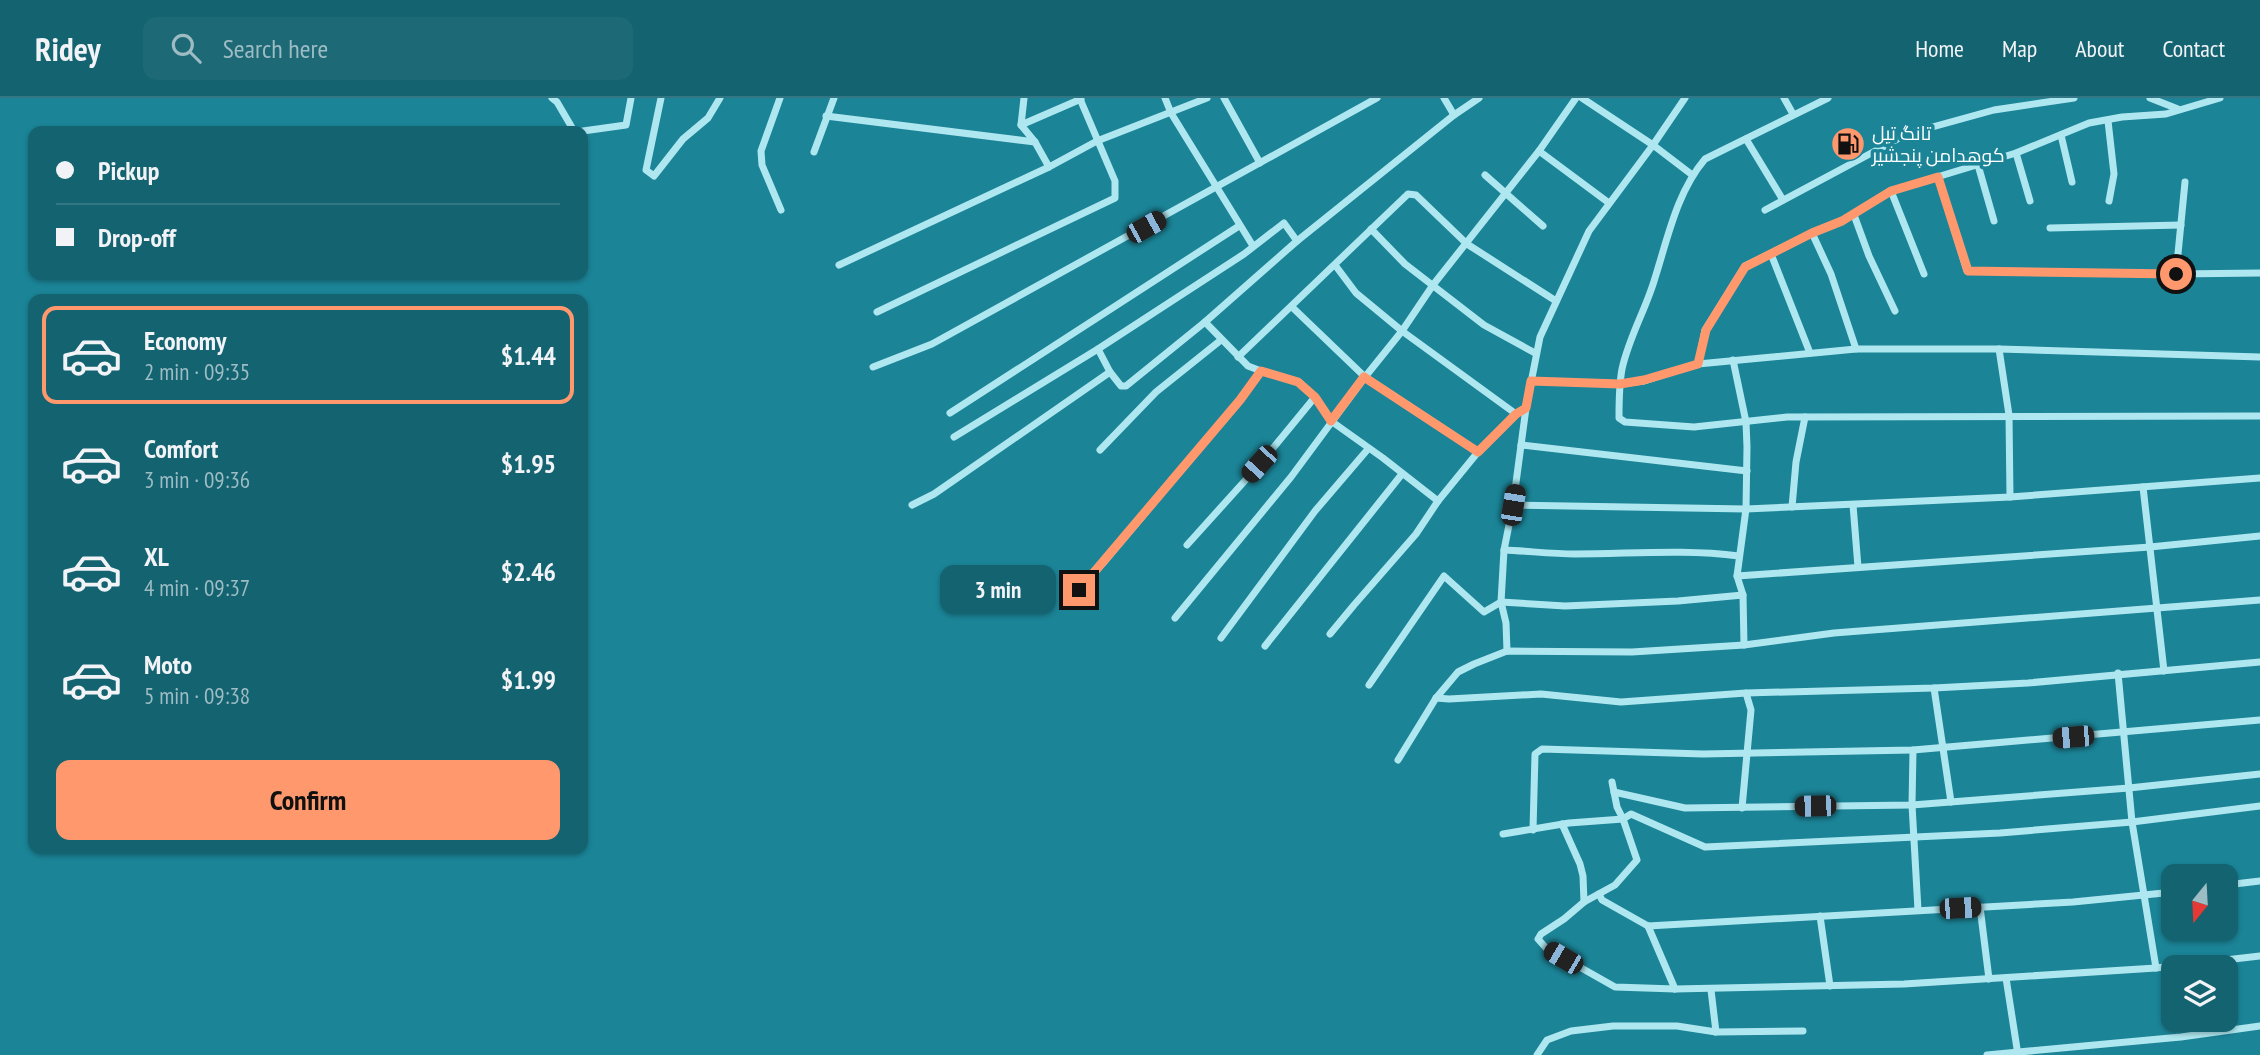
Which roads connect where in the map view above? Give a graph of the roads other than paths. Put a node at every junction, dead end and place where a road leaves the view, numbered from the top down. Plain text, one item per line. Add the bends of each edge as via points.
1 (552, 98) edge
2 (631, 98) edge
3 (661, 98) edge
4 (720, 98) edge
5 (780, 98) edge
6 (834, 98) edge
7 (1024, 98) edge
8 (1165, 98) edge
9 (1207, 98) edge
10 (1224, 98) edge
11 (1377, 98) edge
12 (1444, 98) edge
13 (1479, 98) edge
14 (1576, 98) edge
15 (1582, 98) edge
16 (1685, 98) edge
17 (1784, 98) edge
18 (1828, 98) edge
19 (2074, 98) edge
20 (2150, 98) edge
21 (2220, 98) edge
22 (1081, 99) edge
23 (2178, 109) junction
24 (1171, 113) junction
25 (1793, 114) junction
26 (1454, 115) junction
27 (826, 116) junction
28 (2108, 121) junction
29 (1021, 125) junction
30 (571, 126) edge
31 (588, 130) edge
32 (2060, 135) junction
33 (1746, 139) junction
34 (1035, 142) junction
35 (1097, 142) junction
36 (1653, 145) junction
37 (1539, 151) junction
38 (814, 152) dead end
39 (2016, 153) junction
40 (1260, 163) junction
41 (1978, 165) junction
42 (1049, 167) junction
43 (1691, 174) junction
44 (1485, 175) dead end
45 (1938, 177) junction
46 (2072, 182) dead end
47 (2185, 183) dead end
48 (1217, 188) junction
49 (1891, 191) junction
50 (1505, 194) junction
51 (1783, 200) junction
52 (2030, 201) dead end
53 (2109, 201) dead end
54 (1609, 204) junction
55 (781, 210) dead end
56 (1765, 211) dead end
57 (1854, 215) junction
58 (1994, 221) dead end
59 (2181, 225) junction
60 (1239, 226) junction
61 (1543, 226) dead end
62 (2050, 228) dead end
63 (1371, 229) junction
64 (1812, 233) junction
65 (1297, 241) junction
66 (1467, 244) junction
67 (1253, 246) junction
68 (1771, 254) junction
69 (839, 265) dead end
70 (1335, 265) junction
71 (2260, 273) edge
72 (1924, 274) dead end
73 (2176, 274) junction
74 (1433, 285) junction
75 (1556, 301) junction
76 (1293, 307) junction
77 (1895, 311) dead end
78 (877, 312) dead end
79 (1205, 321) junction
80 (1402, 331) junction
81 (1221, 340) junction
82 (1098, 349) junction
83 (1856, 349) junction
84 (1999, 349) junction
85 (1535, 353) junction
86 (1810, 354) junction
87 (1238, 356) junction
88 (2260, 357) edge
89 (1733, 359) junction
90 (1698, 364) junction
91 (873, 368) dead end
92 (1261, 371) junction
93 (1110, 372) junction
94 (1364, 377) junction
95 (1531, 381) junction
96 (1620, 384) junction
97 (1315, 397) junction
98 (1526, 408) junction
99 (950, 413) dead end
100 (1516, 414) junction
101 (2010, 415) junction
102 (2260, 415) edge
103 (1805, 417) junction
104 (1331, 421) junction
105 (1746, 422) junction
106 (954, 436) dead end
107 (1521, 445) junction
108 (1368, 449) junction
109 (1100, 450) dead end
110 (1478, 452) junction
111 (1747, 471) junction
112 (1402, 474) junction
113 (2260, 478) edge
114 (2143, 487) junction
115 (2010, 497) junction
116 (1438, 501) junction
117 (912, 505) dead end
118 (1513, 505) junction
119 (1853, 505) junction
120 (1792, 507) junction
121 (1746, 509) junction
122 (2260, 536) edge
123 (1187, 545) dead end
124 (2150, 547) junction
125 (1504, 550) junction
126 (1740, 556) junction
127 (1858, 567) junction
128 (1737, 576) junction
129 (1743, 595) junction
130 (2260, 600) edge
131 (1501, 602) junction
132 (1066, 604) dead end
133 (2158, 609) junction
134 (1175, 618) dead end
135 (1331, 634) dead end
136 (1221, 638) dead end
137 (1744, 645) junction
138 (1265, 646) dead end
139 (1507, 651) junction
140 (2260, 662) edge
141 (2164, 671) junction
142 (2118, 673) junction
143 (1369, 685) dead end
144 (1934, 688) junction
145 (1746, 692) junction
146 (1437, 698) junction
147 (2260, 720) edge
148 (2124, 732) junction
149 (1944, 748) junction
150 (1913, 750) junction
151 (1748, 753) junction
152 (1398, 760) dead end
153 (2260, 774) edge
154 (1612, 782) dead end
155 (2129, 788) junction
156 (1614, 792) junction
157 (1951, 802) junction
158 (1912, 804) junction
159 (2260, 806) edge
160 (1742, 808) junction
161 (1623, 819) junction
162 (2132, 822) junction
163 (1562, 824) junction
164 (1533, 830) junction
165 (1503, 834) dead end
166 (1914, 837) junction
167 (2260, 881) edge
168 (2238, 884) edge
169 (1598, 894) junction
170 (2161, 894) edge
171 (2144, 896) junction
172 (1584, 902) junction
173 (1980, 907) junction
174 (1918, 910) junction
175 (1820, 916) junction
176 (1648, 926) junction
177 (2260, 956) edge
178 (2156, 968) junction
179 (2006, 978) junction
180 (1989, 979) junction
181 (1830, 986) junction
182 (1675, 989) junction
183 (1711, 989) junction
184 (2260, 1026) edge
185 (1803, 1031) dead end
186 (1716, 1032) junction
187 (2017, 1054) edge
188 (1537, 1055) edge
189 (1987, 1055) edge

1 - 30 street
2 - 31 street via 626,125
3 - 4 street via 646,170 654,176 683,139 708,118
5 - 55 street via 761,151
6 - 27 street
7 - 29 street
8 - 24 street
9 - 24 street
10 - 40 street
11 - 40 street
12 - 26 street
13 - 26 street
14 - 37 street
15 - 36 street
16 - 36 street
17 - 25 street
18 - 25 street
19 - 51 street via 1994,110 1908,134
20 - 23 street
21 - 23 street
22 - 29 street
22 - 35 street
23 - 28 street
24 - 35 street
24 - 48 street
25 - 33 street
26 - 65 street
27 - 34 street
27 - 38 street
28 - 32 street via 2089,122
28 - 53 street via 2114,174
29 - 34 street
32 - 39 street
32 - 46 street
33 - 43 street via 1705,159
33 - 51 street
34 - 42 street
35 - 42 street
35 - 78 street via 1115,181 1115,198
36 - 43 street
36 - 54 street
37 - 50 street
37 - 54 street
39 - 41 street
39 - 52 street
40 - 48 street
41 - 45 street
41 - 58 street
42 - 69 street
43 - 96 street via 1630,343
44 - 50 street
45 - 49 street
45 - 73 street via 1968,271
47 - 59 street
48 - 60 street
48 - 91 street via 932,344
49 - 57 street
49 - 72 street
50 - 61 street
50 - 66 street
51 - 56 street
54 - 75 street via 1589,231
57 - 64 street
57 - 77 street
59 - 62 street
59 - 73 street
60 - 67 street
60 - 99 street
63 - 66 street via 1408,194 1416,195
63 - 70 street
63 - 74 street
64 - 68 street
64 - 83 street
65 - 67 street via 1284,223
65 - 79 street
66 - 74 street
66 - 75 street
67 - 82 street
68 - 86 street
68 - 90 street via 1745,267 1706,330
70 - 76 street
70 - 80 street via 1356,293
71 - 73 street
74 - 80 street
74 - 85 street via 1484,325
75 - 85 street
76 - 87 street
76 - 94 street
79 - 81 street
79 - 93 street via 1126,386
80 - 94 street
80 - 100 street
81 - 87 street
81 - 109 street via 1156,392
82 - 93 street
82 - 106 street
83 - 84 street
83 - 86 street
84 - 88 street
84 - 101 street
85 - 95 street
86 - 89 street
87 - 92 street
89 - 90 street
89 - 105 street
90 - 96 street
92 - 97 street via 1298,382
92 - 132 street
93 - 117 street
94 - 104 street
94 - 110 street
95 - 96 street
95 - 98 street
96 - 105 street via 1619,418 1625,422 1694,428
97 - 104 street
97 - 123 street
98 - 100 street
98 - 107 street
100 - 110 street
101 - 102 street
101 - 103 street
101 - 115 street
103 - 105 street
103 - 120 street
104 - 108 street
104 - 134 street
105 - 111 street
107 - 111 street
107 - 118 street
108 - 112 street
108 - 136 street via 1315,511
110 - 116 street
111 - 121 street
112 - 116 street
112 - 138 street
113 - 114 street
114 - 115 street
114 - 124 street
115 - 119 street
116 - 135 street via 1416,534
118 - 121 street
118 - 125 street
119 - 120 street
119 - 127 street
120 - 121 street
121 - 126 street
122 - 124 street
124 - 127 street
124 - 133 street
125 - 126 street
125 - 131 street
126 - 128 street
127 - 128 street
128 - 129 street
129 - 131 street via 1565,606
129 - 137 street
130 - 133 street
131 - 139 street
131 - 143 street via 1484,612 1444,576
133 - 137 street via 1834,633
133 - 141 street
137 - 139 street via 1632,652
139 - 146 street via 1458,673
140 - 141 street
141 - 142 street
142 - 144 street
142 - 148 street
144 - 145 street
144 - 149 street
145 - 146 street via 1620,702 1541,694
145 - 151 street via 1751,710
146 - 152 street
147 - 148 street
148 - 149 street
148 - 155 street
149 - 150 street
149 - 157 street
150 - 151 street
150 - 158 street
151 - 160 street
151 - 164 street via 1542,749 1535,754
153 - 155 street
154 - 156 street
155 - 157 street
155 - 162 street
156 - 160 street via 1685,808
156 - 161 street
157 - 158 street
158 - 160 street
158 - 166 street
159 - 162 street
161 - 163 street
161 - 166 street via 1631,814 1705,847
161 - 169 street via 1637,860 1615,885
162 - 166 street
162 - 171 street
163 - 164 street
163 - 172 street via 1580,864
164 - 165 street
166 - 174 street
167 - 168 street
169 - 172 street
169 - 176 street via 1602,901
170 - 171 street
171 - 173 street
171 - 178 street
172 - 182 street via 1541,934 1538,939 1546,948 1615,988
173 - 174 street
173 - 180 street
174 - 175 street
175 - 176 street
175 - 181 street
176 - 182 street
177 - 178 street
178 - 179 street
179 - 180 street
179 - 187 street
180 - 181 street
181 - 183 street
182 - 183 street
183 - 186 street
184 - 187 street
185 - 186 street
186 - 188 street via 1676,1026 1571,1031 1547,1040
187 - 189 street

